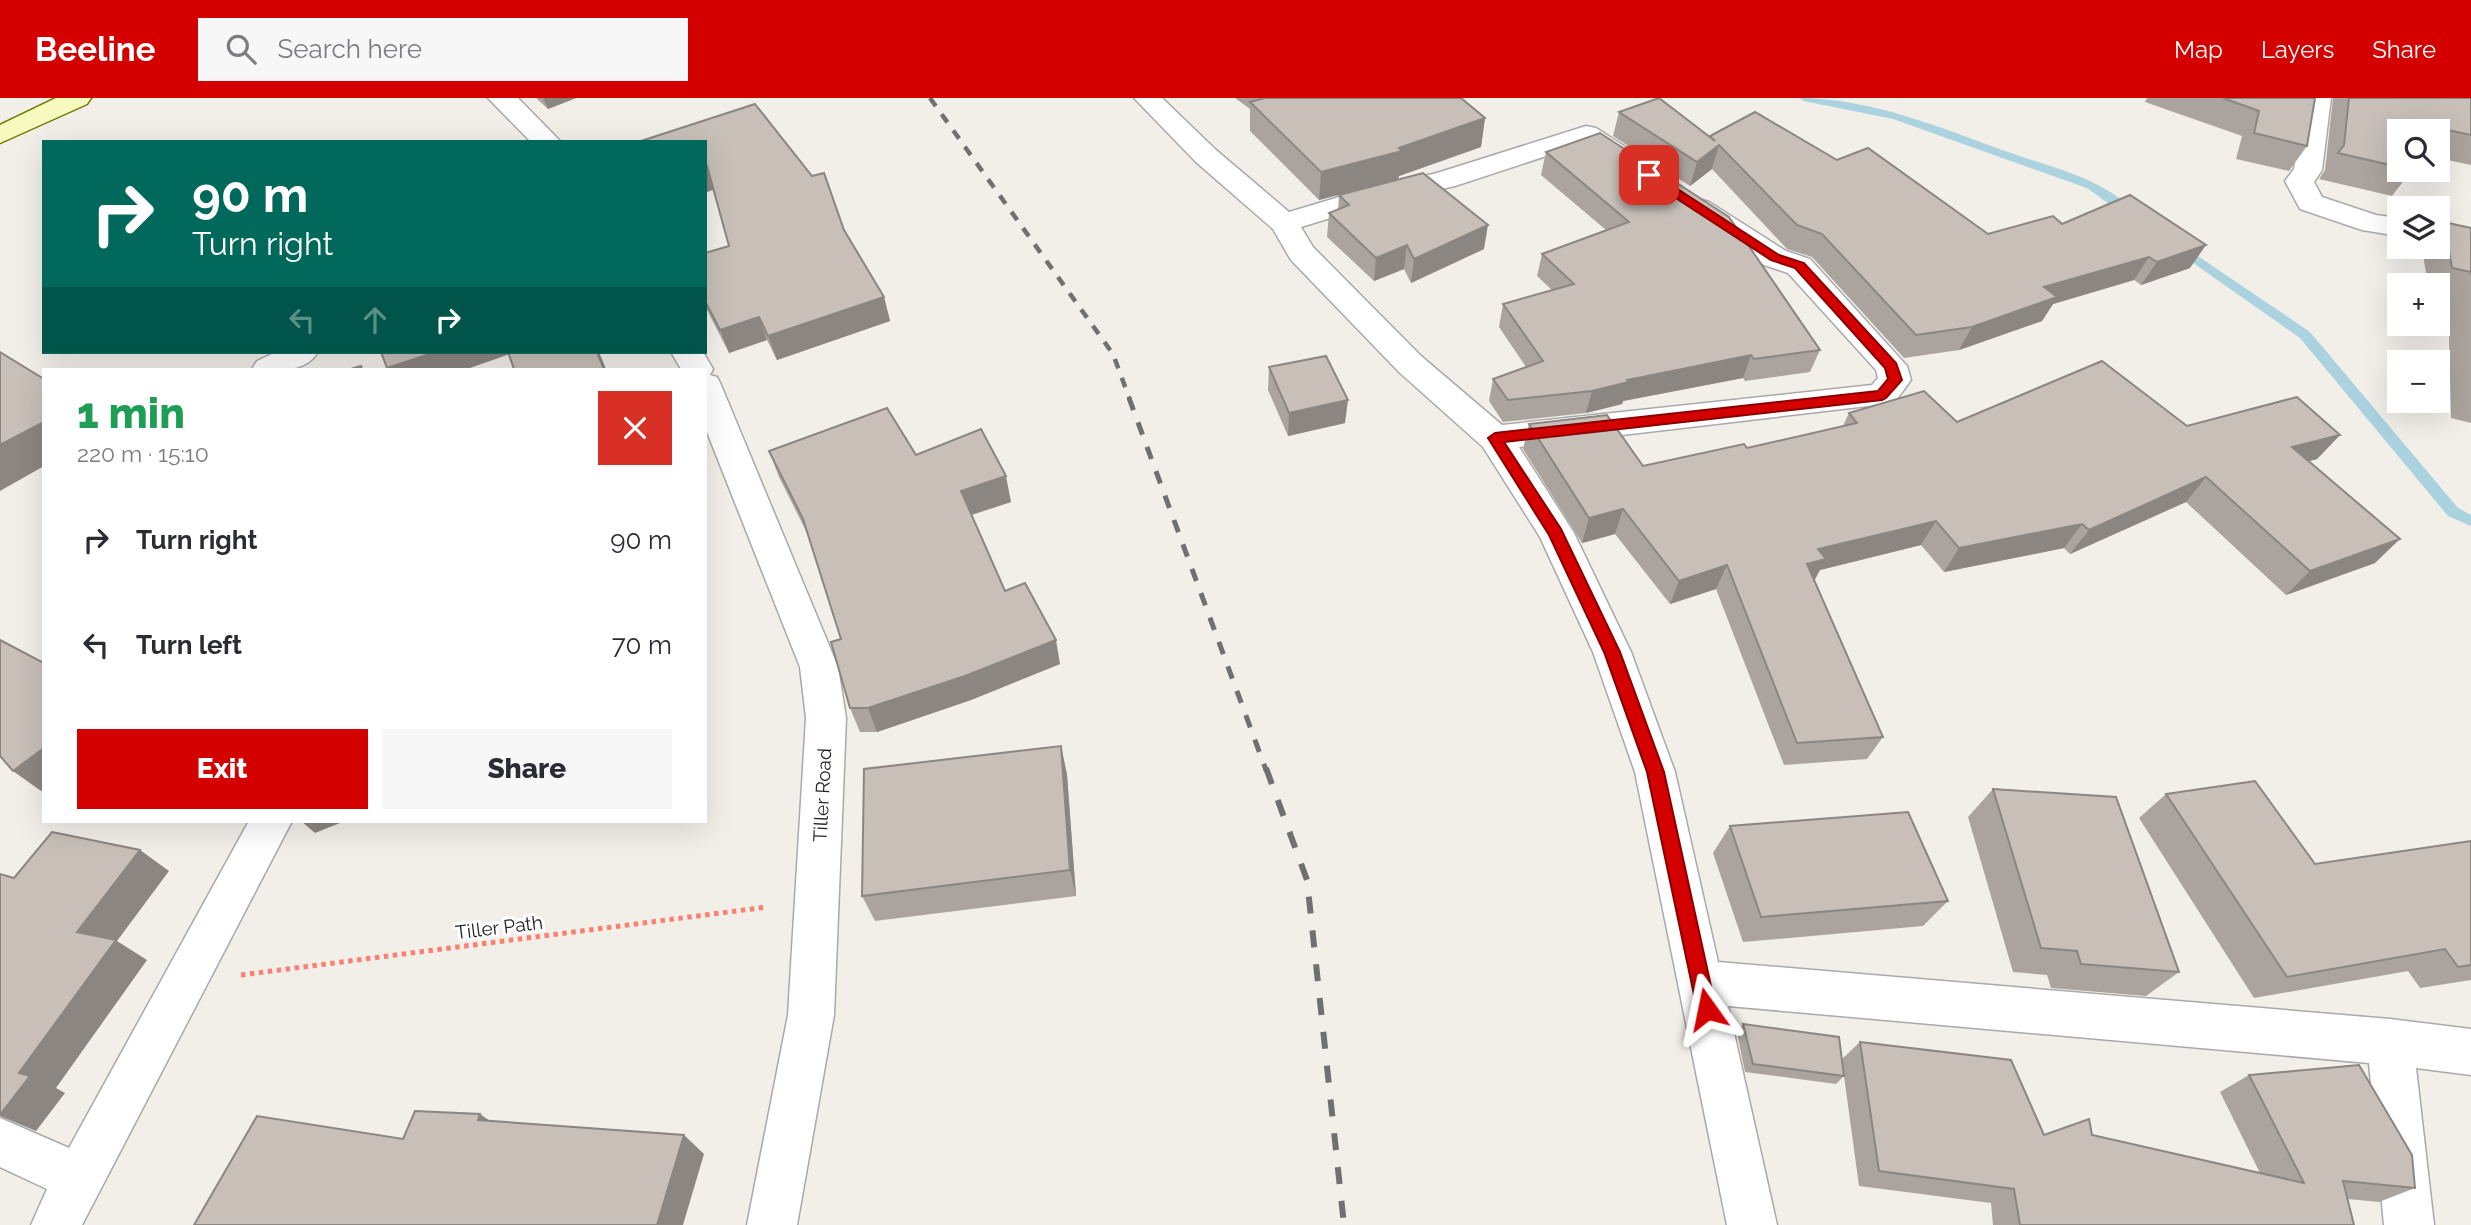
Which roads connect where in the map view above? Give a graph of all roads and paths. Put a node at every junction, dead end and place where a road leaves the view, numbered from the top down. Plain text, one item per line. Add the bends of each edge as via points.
1 (78, 98) edge
2 (501, 98) edge
3 (1147, 98) edge
4 (2318, 98) edge
5 (0, 135) edge
6 (545, 140) edge
7 (1284, 223) junction
8 (2387, 226) edge
9 (298, 354) edge
10 (270, 368) edge
11 (707, 390) edge
12 (1495, 438) junction
13 (270, 823) edge
14 (817, 900) junction
15 (185, 982) junction
16 (1701, 982) junction
17 (2390, 1042) junction
18 (2471, 1052) edge
19 (0, 1142) edge
20 (79, 1178) junction
21 (56, 1225) edge
22 (772, 1225) edge
23 (1752, 1225) edge
24 (2409, 1225) edge

1 - 5 street
2 - 6 street
3 - 7 street
4 - 8 street via 2308,170 2299,181 2310,203
7 - 12 street via 1302,253 1392,345
7 - 12 street via 1445,180 1586,134 1775,258 1799,265 1891,366 1895,380 1882,395
9 - 10 street
11 - 14 street, Tiller Road via 819,667 826,718
12 - 16 street via 1556,533 1612,652 1655,772
13 - 15 street
14 - 15 path, Tiller Path
14 - 22 street, Tiller Road via 811,1015
15 - 20 street
16 - 17 street
16 - 23 street
17 - 18 street
17 - 24 street
19 - 20 street
20 - 21 street

